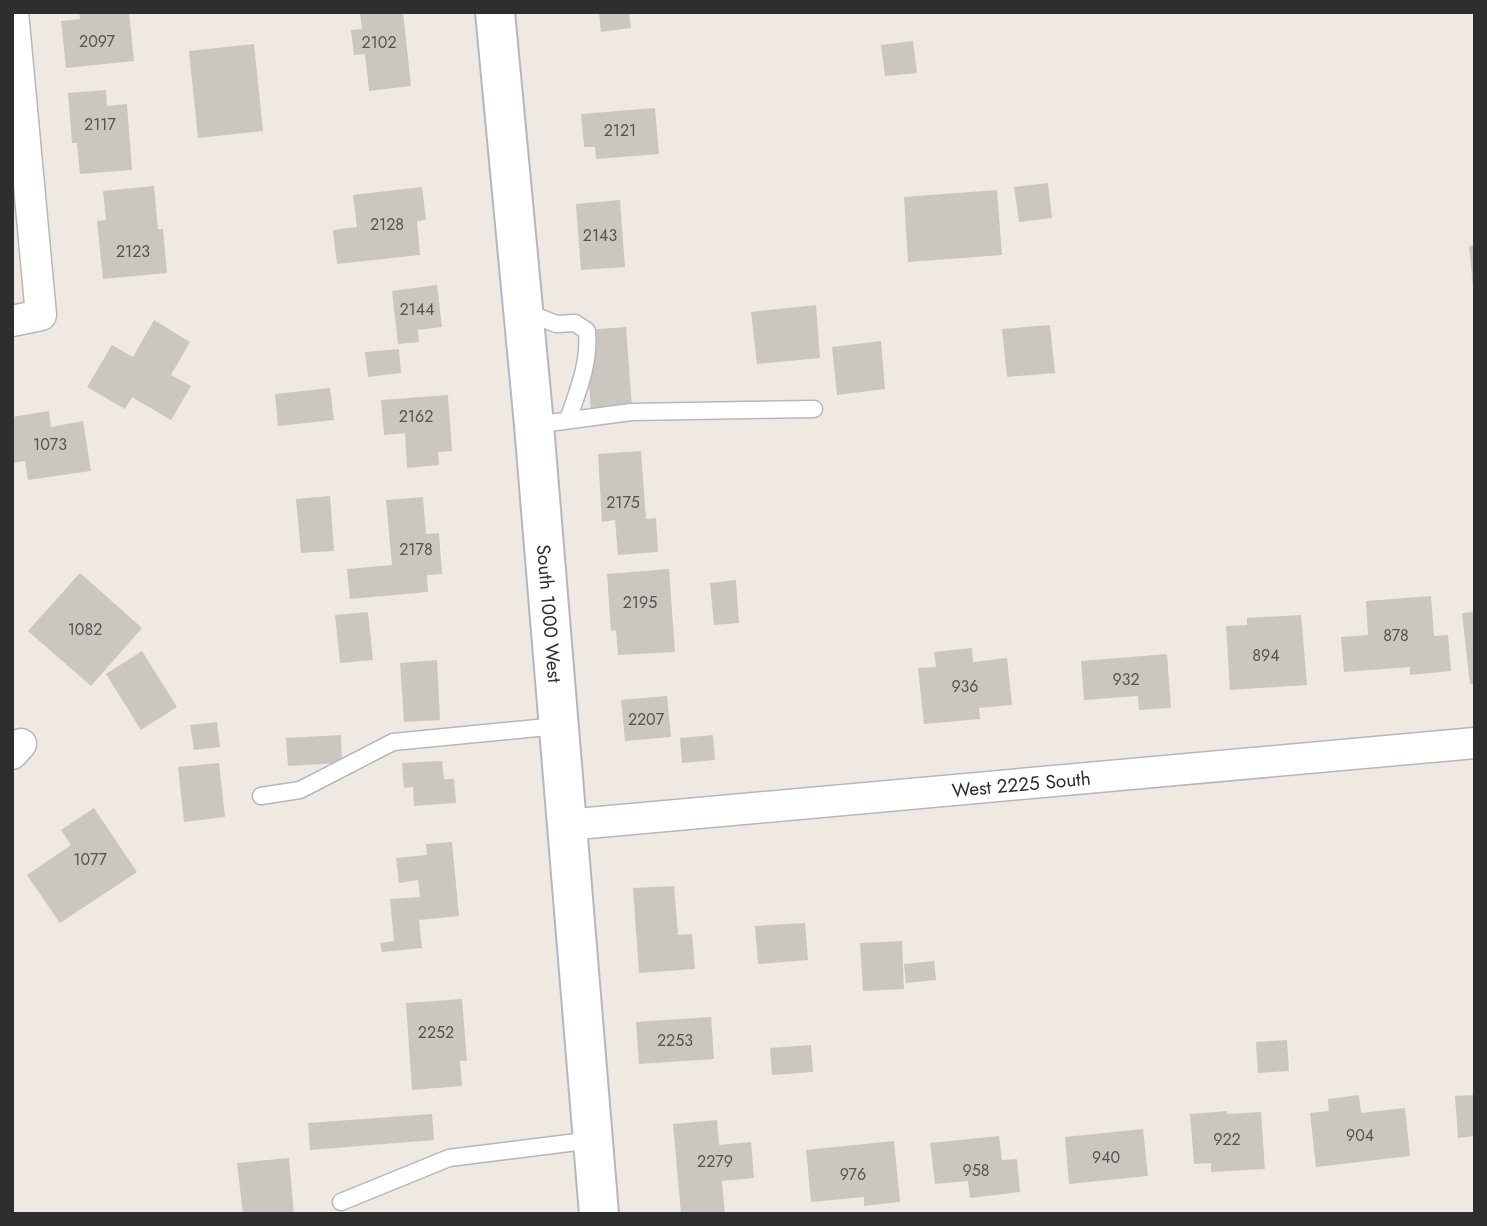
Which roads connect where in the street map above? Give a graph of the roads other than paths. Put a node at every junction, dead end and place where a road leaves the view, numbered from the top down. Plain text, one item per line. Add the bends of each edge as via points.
1 (13, 12) edge
2 (495, 12) edge
3 (522, 310) junction
4 (12, 321) edge
5 (814, 409) dead end
6 (551, 423) junction
7 (558, 726) junction
8 (1475, 743) edge
9 (261, 796) dead end
10 (566, 825) junction
11 (593, 1140) junction
12 (341, 1202) dead end
13 (599, 1214) edge

1 - 4 street via 41,315
2 - 3 main road, South 1000 West
3 - 6 main road, South 1000 West
3 - 6 lane via 556,324 575,323 587,331 586,369
5 - 6 lane via 631,412
6 - 7 main road, South 1000 West
7 - 9 lane via 393,742 300,790
7 - 10 main road, South 1000 West
8 - 10 street, West 2225 South
10 - 11 main road, South 1000 West
11 - 12 lane via 449,1158
11 - 13 main road, South 1000 West

